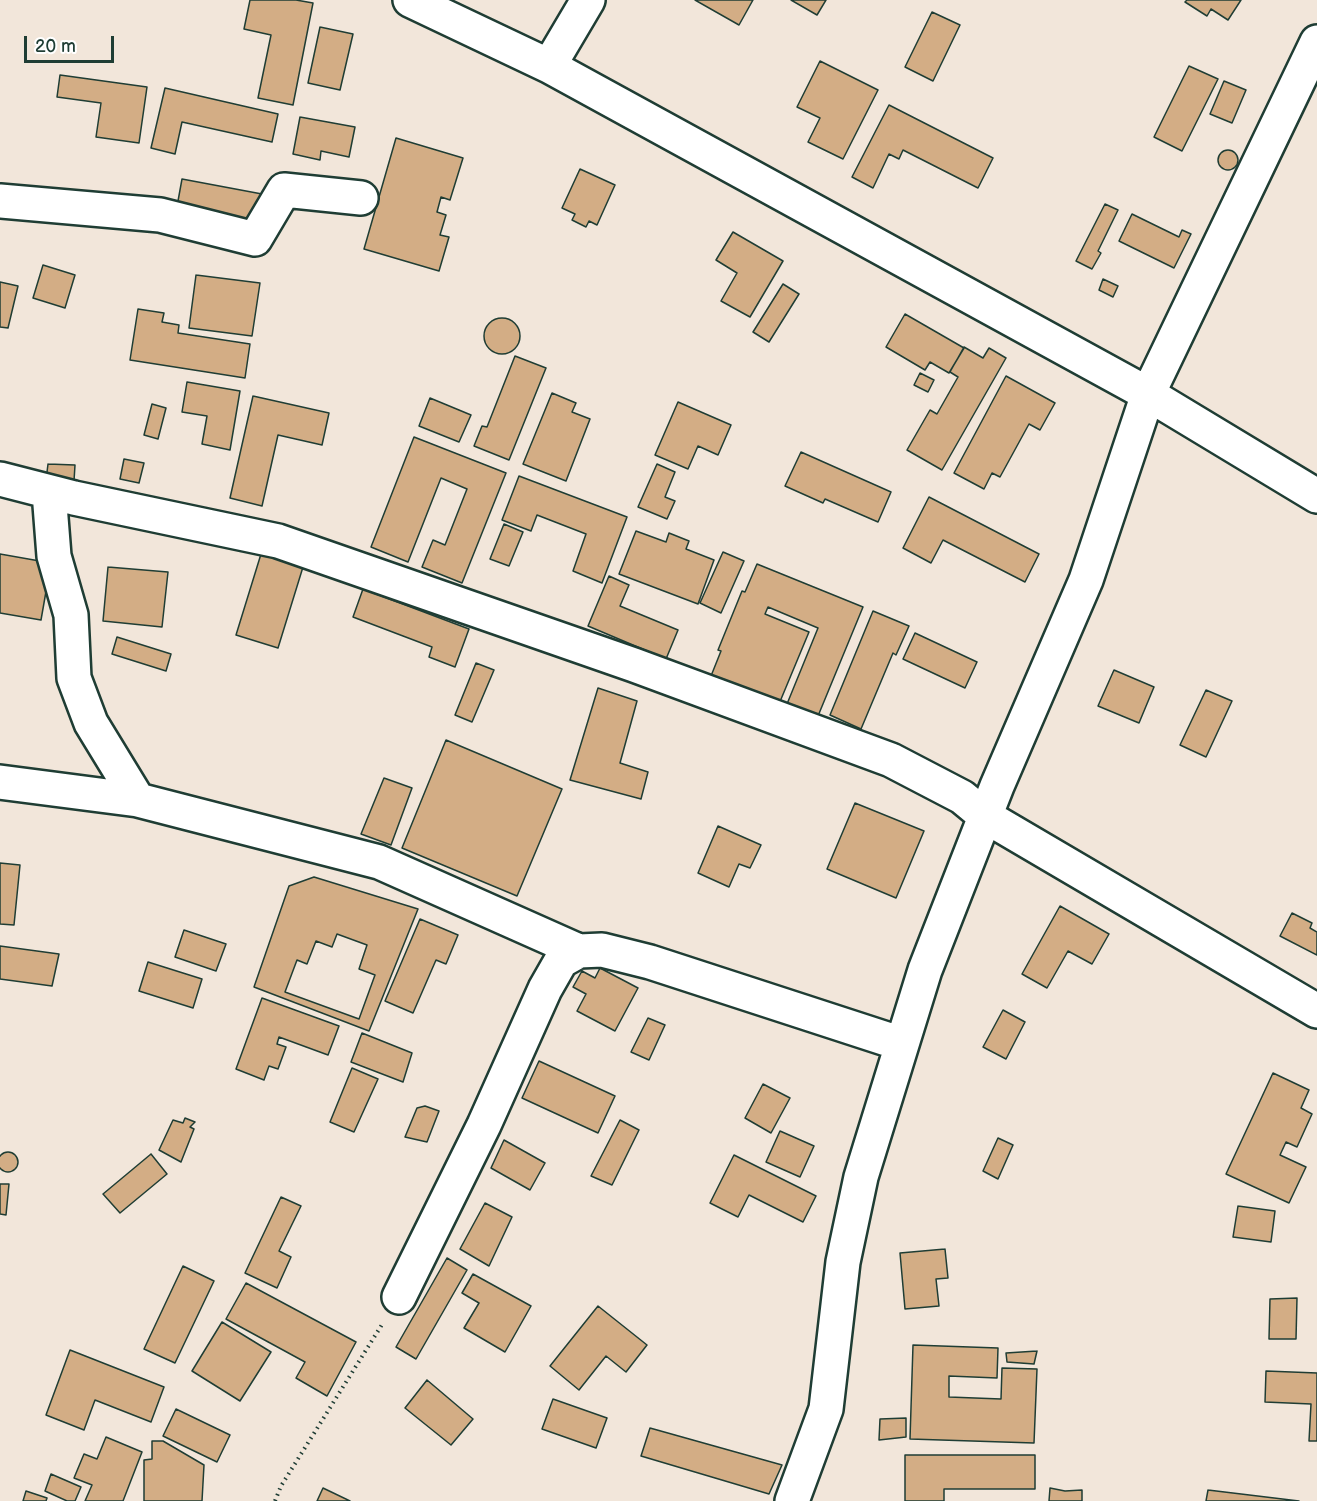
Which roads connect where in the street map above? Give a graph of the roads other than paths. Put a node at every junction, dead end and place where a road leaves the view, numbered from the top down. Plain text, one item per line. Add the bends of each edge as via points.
1 (410, 0) edge
2 (588, 0) edge
3 (1316, 47) edge
4 (549, 66) junction
5 (361, 198) dead end
6 (0, 201) edge
7 (1148, 394) junction
8 (0, 479) edge
9 (49, 492) junction
10 (1317, 496) edge
11 (0, 782) edge
12 (138, 801) junction
13 (985, 816) junction
14 (579, 951) junction
15 (1317, 1011) edge
16 (902, 1044) junction
17 (399, 1297) road end
18 (792, 1501) edge

1 - 4 street
2 - 4 street
3 - 7 street
4 - 7 street
5 - 6 street via 284,190 255,239 160,215
7 - 10 street
7 - 13 street via 1086,580
8 - 9 street
9 - 12 street via 54,556 70,615 74,678 91,723
9 - 13 street via 278,541 891,760 962,797
11 - 12 street
12 - 14 street via 379,862
13 - 15 street
13 - 16 street via 925,970
14 - 16 street via 602,950 650,962
14 - 17 street via 561,961 546,989
16 - 18 street via 861,1177 845,1252 826,1408

